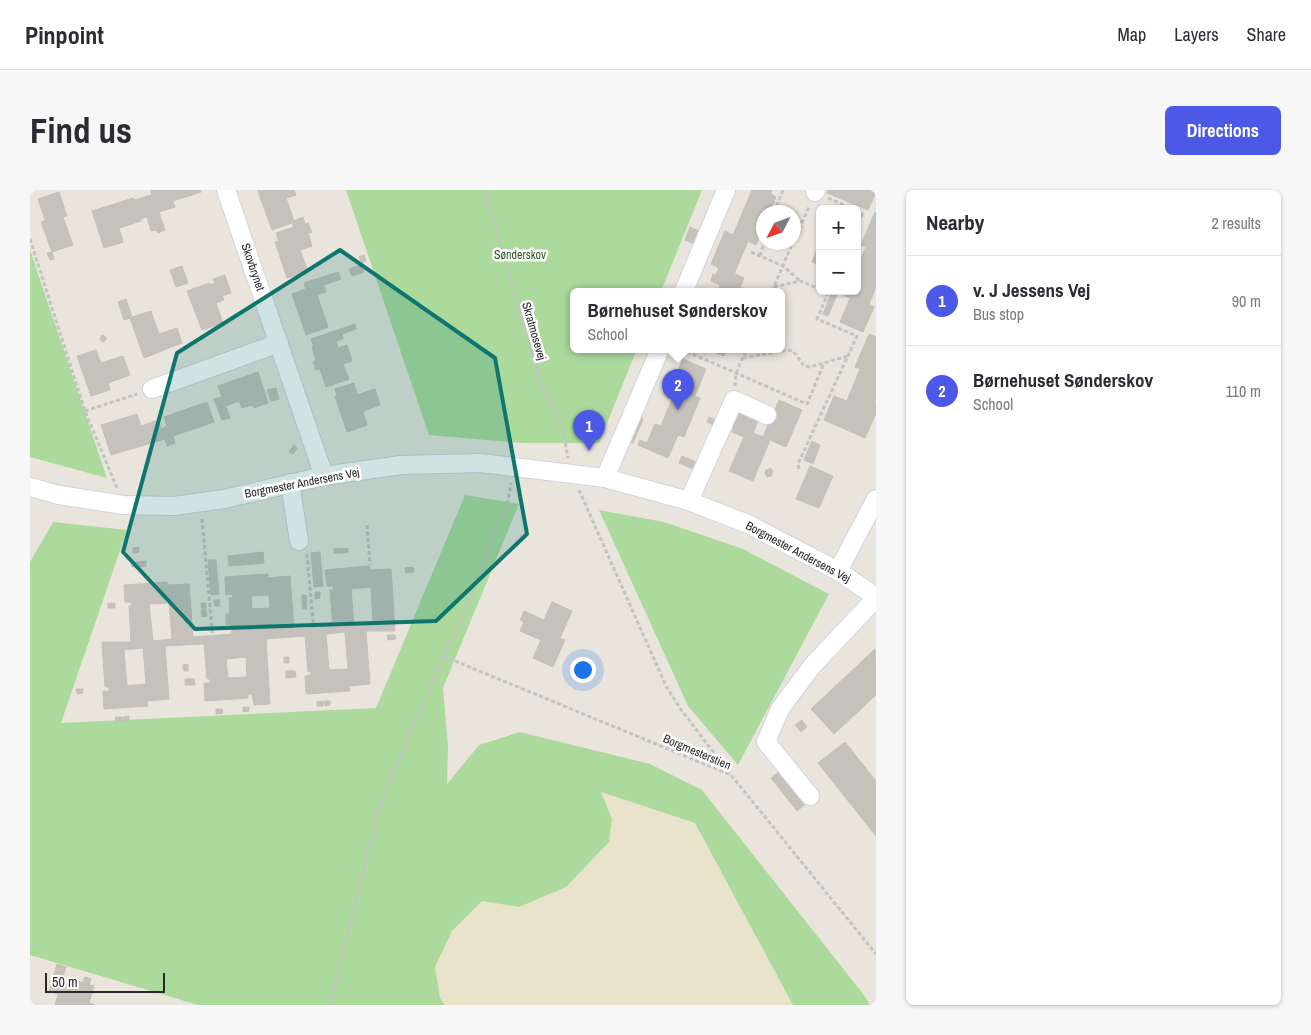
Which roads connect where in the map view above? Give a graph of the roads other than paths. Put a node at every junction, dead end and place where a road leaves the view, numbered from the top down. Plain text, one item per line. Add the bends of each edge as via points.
1 (226, 190) edge
2 (726, 190) edge
3 (685, 288) edge
4 (279, 343) junction
5 (658, 353) edge
6 (152, 389) road end
7 (767, 414) dead end
8 (324, 476) junction
9 (605, 478) junction
10 (290, 483) junction
11 (30, 487) edge
12 (876, 499) edge
13 (689, 501) junction
14 (299, 541) road end
15 (838, 571) junction
16 (876, 598) edge
17 (810, 796) dead end

1 - 4 street, Skovbrynet
2 - 3 street
4 - 6 street
4 - 8 street, Skovbrynet
5 - 9 street
7 - 13 street via 734,400
8 - 9 street, Borgmester Andersens Vej via 401,465 481,462
8 - 10 street, Borgmester Andersens Vej
9 - 13 street, Borgmester Andersens Vej
10 - 11 street, Borgmester Andersens Vej via 174,506 123,505
10 - 14 street
12 - 15 street
13 - 15 street, Borgmester Andersens Vej via 763,531
15 - 16 street, Borgmester Andersens Vej
16 - 17 street, Borgmester Andersens Vej via 812,666 780,709 766,742

